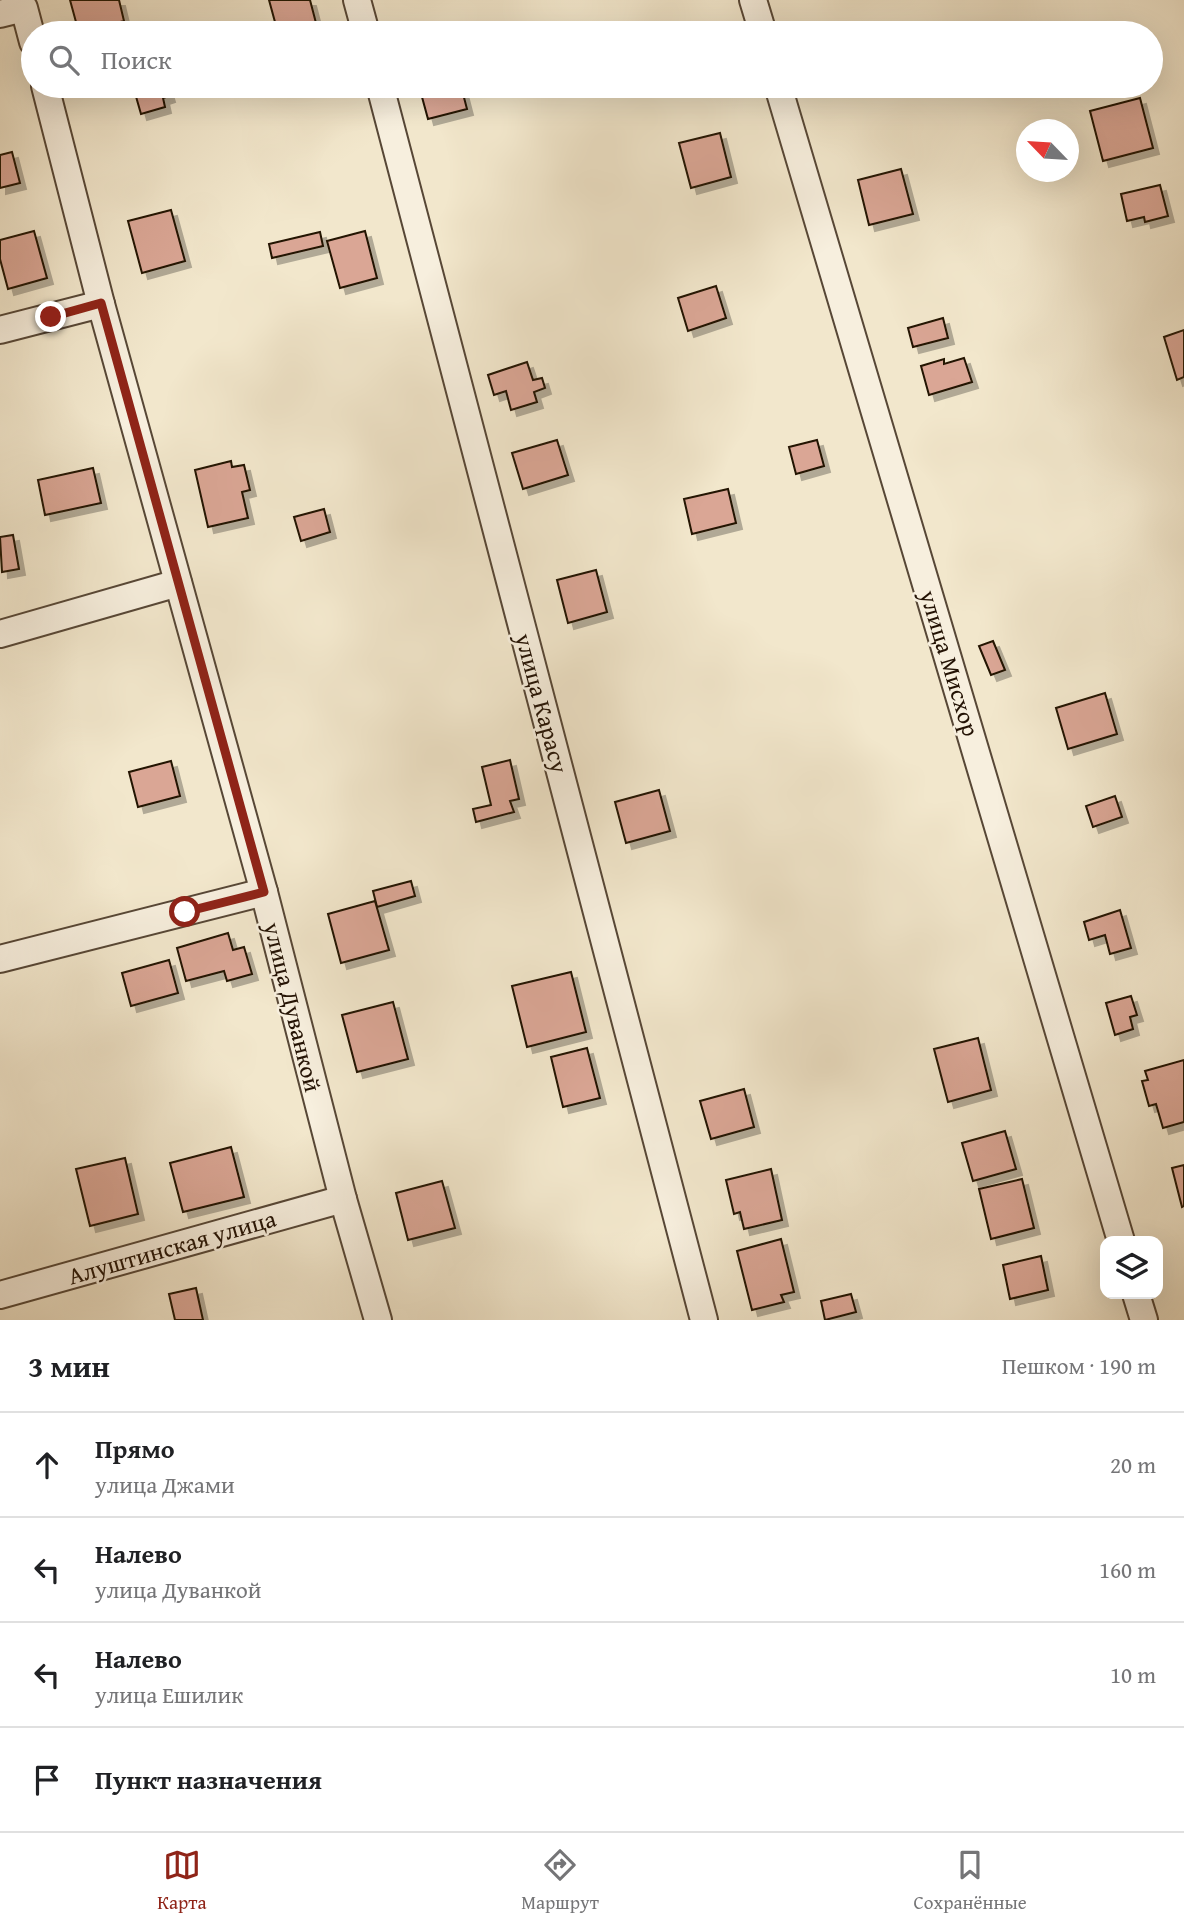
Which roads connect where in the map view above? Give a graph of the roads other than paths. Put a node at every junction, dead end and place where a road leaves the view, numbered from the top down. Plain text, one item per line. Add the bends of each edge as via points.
1 (357, 0) edge
2 (753, 0) edge
3 (363, 21) edge
4 (759, 21) edge
5 (47, 98) edge
6 (383, 98) edge
7 (782, 98) edge
8 (101, 303) junction
9 (0, 330) edge
10 (178, 583) junction
11 (0, 634) edge
12 (264, 892) junction
13 (0, 959) edge
14 (343, 1199) junction
15 (1120, 1236) edge
16 (0, 1295) edge
17 (1138, 1299) edge
18 (378, 1320) edge
19 (704, 1320) edge
20 (1144, 1320) edge

1 - 3 street
2 - 4 street
5 - 8 street, улица Дуванкой
6 - 19 street, улица Карасу
7 - 15 street, улица Мисхор
8 - 9 street
8 - 10 street, улица Дуванкой
10 - 11 street
10 - 12 street, улица Дуванкой
12 - 13 street
12 - 14 street, улица Дуванкой
14 - 16 street, Алуштинская улица
14 - 18 street, улица Дуванкой
17 - 20 street

